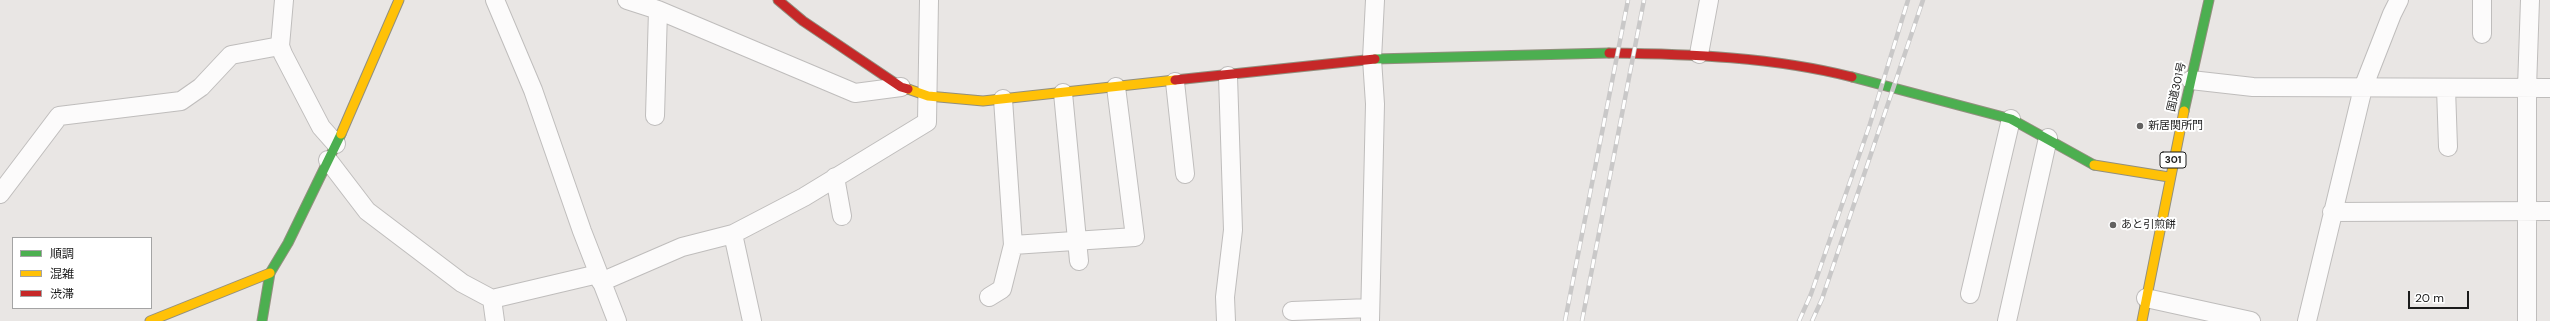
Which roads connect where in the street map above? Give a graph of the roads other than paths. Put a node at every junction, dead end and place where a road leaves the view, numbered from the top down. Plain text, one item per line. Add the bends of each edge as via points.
1 (284, 0) edge
2 (400, 0) edge
3 (494, 0) edge
4 (627, 0) edge
5 (778, 0) edge
6 (929, 0) edge
7 (1375, 0) edge
8 (1709, 0) edge
9 (2209, 0) edge
10 (2399, 0) edge
11 (2482, 0) edge
12 (2530, 0) edge
13 (658, 10) junction
14 (2482, 34) dead end
15 (280, 46) junction
16 (1699, 54) junction
17 (1372, 59) junction
18 (1228, 76) junction
19 (2191, 80) junction
20 (1175, 82) junction
21 (901, 87) junction
22 (1116, 87) junction
23 (2363, 88) junction
24 (2446, 88) junction
25 (2527, 88) junction
26 (2550, 88) edge
27 (1063, 93) junction
28 (928, 96) junction
29 (1003, 99) junction
30 (655, 116) dead end
31 (2010, 119) junction
32 (2048, 138) junction
33 (336, 144) junction
34 (2448, 147) dead end
35 (328, 160) junction
36 (1185, 174) dead end
37 (835, 177) junction
38 (2169, 177) junction
39 (0, 194) edge
40 (2527, 211) junction
41 (2550, 211) edge
42 (2332, 212) junction
43 (842, 216) dead end
44 (733, 234) junction
45 (1077, 241) junction
46 (1013, 245) junction
47 (1079, 261) dead end
48 (270, 273) junction
49 (600, 278) junction
50 (1970, 294) dead end
51 (989, 297) dead end
52 (2146, 298) junction
53 (492, 299) junction
54 (1292, 311) dead end
55 (1370, 314) edge
56 (150, 321) edge
57 (262, 321) edge
58 (495, 321) edge
59 (617, 321) edge
60 (752, 321) edge
61 (1226, 321) edge
62 (2007, 321) edge
63 (2142, 321) edge
64 (2251, 321) edge
65 (2307, 321) edge
66 (2527, 321) edge

1 - 15 street
2 - 33 main road
3 - 49 street via 533,90
4 - 13 street
5 - 21 main road via 803,21
6 - 28 street
7 - 17 street
8 - 16 street
9 - 19 main road, 国道301号 / 301
10 - 23 street
11 - 14 street
12 - 25 street
13 - 21 street via 855,93
13 - 30 street
15 - 33 street via 321,127
15 - 39 street via 231,55 201,87 181,101 60,116
16 - 17 main road via 1596,53
16 - 31 main road via 1824,70
17 - 18 main road
17 - 55 street via 1375,104
18 - 20 main road
18 - 61 street via 1232,230 1225,297
19 - 23 street via 2253,87
19 - 38 main road, 国道301号 / 301
20 - 22 main road
20 - 36 street
21 - 28 main road
22 - 27 main road
22 - 45 street via 1135,237
23 - 24 street
23 - 42 street
24 - 25 street
24 - 34 street
25 - 26 street
25 - 40 street
27 - 29 main road
27 - 45 street
28 - 29 main road via 983,101
28 - 37 street via 927,122
29 - 46 street
31 - 32 main road
31 - 50 street
32 - 38 main road via 2090,164
32 - 62 street
33 - 35 main road
35 - 48 main road via 288,243
35 - 53 street via 366,211 462,283
37 - 43 street
37 - 44 street
38 - 52 main road, 国道301号 / 301
40 - 41 street
40 - 42 street
40 - 66 street
42 - 65 street
44 - 49 street via 682,247
44 - 60 street
45 - 46 street
45 - 47 street
46 - 51 street via 1002,288
48 - 56 main road
48 - 57 main road
49 - 53 street
49 - 59 street
52 - 63 main road, 国道301号 / 301
52 - 64 street
53 - 58 street
54 - 55 street

